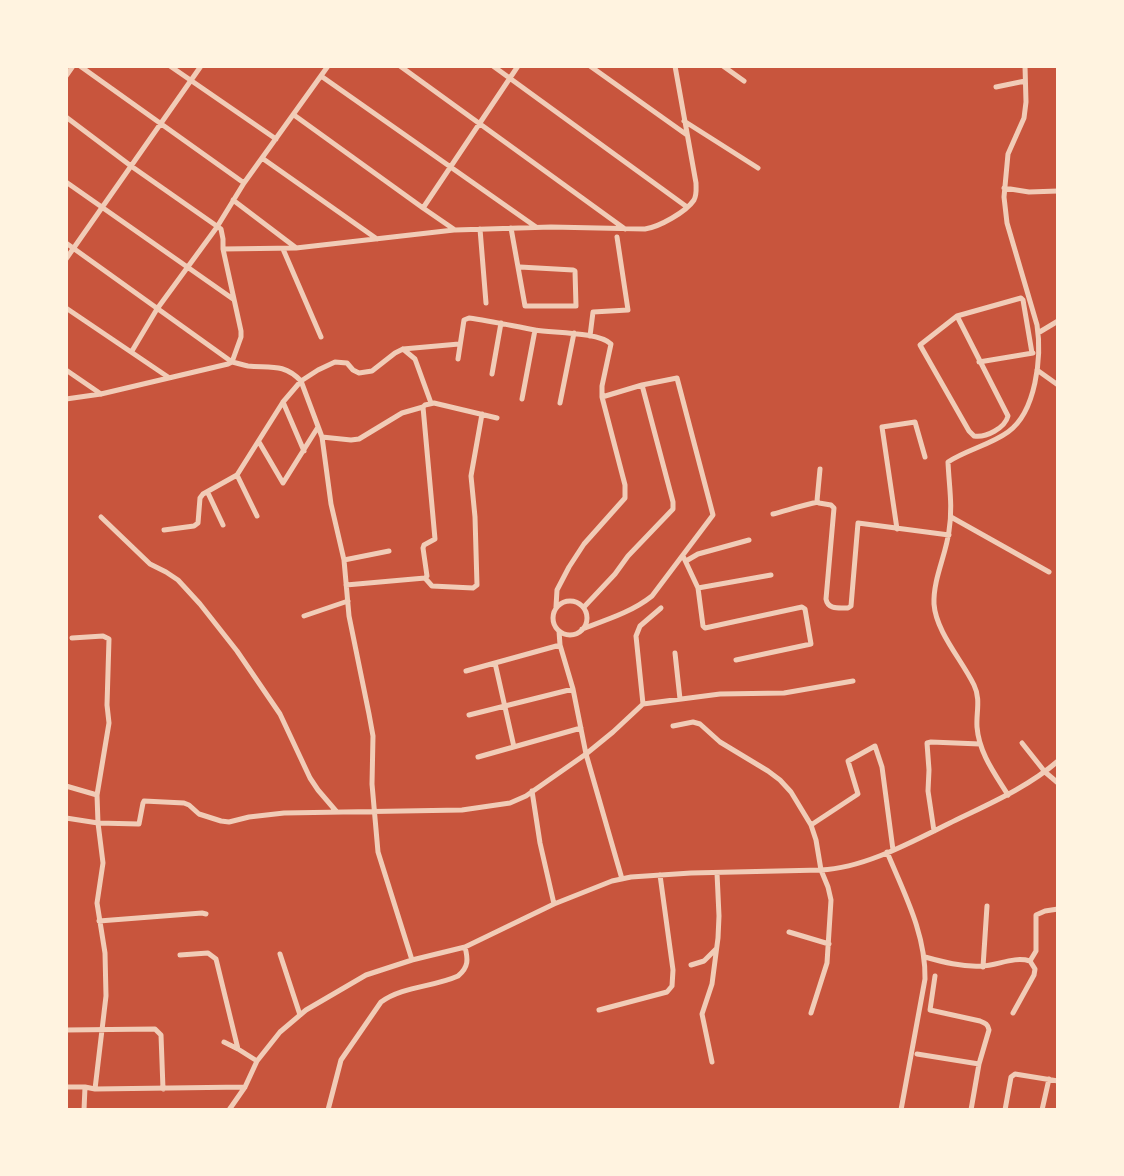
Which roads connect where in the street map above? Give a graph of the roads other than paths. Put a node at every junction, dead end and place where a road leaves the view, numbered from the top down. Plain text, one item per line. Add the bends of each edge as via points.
1 (73, 66) edge
2 (80, 66) edge
3 (170, 66) edge
4 (201, 66) edge
5 (328, 66) edge
6 (400, 66) edge
7 (493, 66) edge
8 (518, 66) edge
9 (590, 66) edge
10 (675, 66) edge
11 (723, 66) edge
12 (1025, 66) edge
13 (66, 76) edge
14 (321, 76) junction
15 (510, 79) junction
16 (191, 81) junction
17 (744, 81) dead end
18 (1025, 81) junction
19 (996, 87) dead end
20 (294, 115) junction
21 (66, 117) edge
22 (684, 121) junction
23 (479, 123) junction
24 (161, 124) junction
25 (687, 135) junction
26 (276, 139) junction
27 (262, 159) junction
28 (131, 166) junction
29 (450, 167) junction
30 (758, 167) dead end
31 (66, 182) edge
32 (244, 183) junction
33 (1004, 188) junction
34 (1058, 191) edge
35 (233, 200) junction
36 (687, 207) junction
37 (102, 208) junction
38 (423, 208) junction
39 (219, 228) junction
40 (511, 228) junction
41 (537, 228) junction
42 (480, 229) junction
43 (625, 229) junction
44 (455, 230) junction
45 (617, 237) dead end
46 (378, 239) junction
47 (66, 243) edge
48 (74, 248) junction
49 (296, 248) junction
50 (223, 249) junction
51 (282, 249) junction
52 (66, 259) edge
53 (187, 267) junction
54 (520, 267) junction
55 (233, 299) junction
56 (486, 303) dead end
57 (66, 308) edge
58 (157, 309) junction
59 (957, 316) junction
60 (1058, 321) edge
61 (501, 323) junction
62 (535, 330) junction
63 (574, 333) junction
64 (1038, 333) junction
65 (590, 336) junction
66 (320, 337) dead end
67 (459, 344) junction
68 (403, 349) junction
69 (132, 351) junction
70 (1039, 352) junction
71 (1032, 353) junction
72 (458, 359) dead end
73 (232, 362) junction
74 (979, 362) junction
75 (66, 370) edge
76 (1037, 370) junction
77 (492, 374) dead end
78 (168, 378) junction
79 (299, 380) junction
80 (642, 384) junction
81 (1058, 385) edge
82 (101, 394) junction
83 (602, 397) junction
84 (66, 399) edge
85 (522, 399) dead end
86 (283, 402) junction
87 (431, 403) junction
88 (560, 403) dead end
89 (423, 407) junction
90 (482, 414) junction
91 (496, 418) dead end
92 (318, 427) junction
93 (322, 437) junction
94 (259, 442) junction
95 (304, 451) junction
96 (925, 457) dead end
97 (820, 469) dead end
98 (237, 475) junction
99 (208, 493) junction
100 (818, 502) junction
101 (773, 514) dead end
102 (257, 516) dead end
103 (101, 517) dead end
104 (951, 517) junction
105 (223, 525) dead end
106 (897, 529) junction
107 (164, 530) dead end
108 (949, 535) junction
109 (748, 540) dead end
110 (389, 551) dead end
111 (685, 559) junction
112 (344, 560) junction
113 (1049, 572) dead end
114 (771, 575) dead end
115 (425, 578) junction
116 (346, 585) junction
117 (698, 588) junction
118 (348, 601) junction
119 (556, 607) junction
120 (584, 607) junction
121 (661, 608) dead end
122 (304, 617) dead end
123 (582, 629) junction
124 (559, 631) junction
125 (72, 638) dead end
126 (560, 645) junction
127 (675, 653) dead end
128 (736, 660) dead end
129 (495, 663) junction
130 (466, 671) dead end
131 (853, 681) dead end
132 (573, 689) junction
133 (680, 699) junction
134 (643, 704) junction
135 (505, 706) junction
136 (469, 715) dead end
137 (673, 726) dead end
138 (581, 728) junction
139 (1022, 743) dead end
140 (980, 744) junction
141 (514, 747) junction
142 (586, 754) junction
143 (478, 757) dead end
144 (1058, 761) edge
145 (1045, 772) junction
146 (1058, 783) edge
147 (66, 786) edge
148 (533, 791) junction
149 (97, 795) junction
150 (1008, 795) junction
151 (337, 811) junction
152 (374, 813) junction
153 (66, 818) edge
154 (98, 823) junction
155 (811, 825) junction
156 (934, 831) junction
157 (890, 851) junction
158 (821, 870) junction
159 (717, 873) junction
160 (660, 875) junction
161 (622, 879) junction
162 (554, 904) junction
163 (988, 906) dead end
164 (1058, 909) edge
165 (206, 914) dead end
166 (99, 921) junction
167 (789, 932) dead end
168 (829, 944) junction
169 (465, 947) junction
170 (716, 949) junction
171 (280, 954) dead end
172 (180, 955) dead end
173 (925, 957) junction
174 (412, 960) junction
175 (1030, 961) junction
176 (691, 965) dead end
177 (983, 967) junction
178 (935, 976) dead end
179 (600, 1010) dead end
180 (811, 1013) dead end
181 (1013, 1013) dead end
182 (300, 1015) junction
183 (102, 1029) junction
184 (66, 1030) edge
185 (224, 1042) dead end
186 (238, 1049) junction
187 (917, 1054) dead end
188 (257, 1062) junction
189 (712, 1062) dead end
190 (979, 1064) junction
191 (1049, 1079) junction
192 (1058, 1081) edge
193 (66, 1087) edge
194 (85, 1087) junction
195 (245, 1087) junction
196 (96, 1089) junction
197 (163, 1089) junction
198 (901, 1109) edge
199 (84, 1110) edge
200 (229, 1110) edge
201 (328, 1110) edge
202 (971, 1110) edge
203 (1005, 1110) edge
204 (1042, 1110) edge

1 - 13 street
2 - 24 street
3 - 16 street
4 - 16 street
5 - 14 street
6 - 23 street
7 - 15 street
8 - 15 street
9 - 25 street
10 - 22 street
11 - 17 street
12 - 18 street
14 - 20 street
14 - 29 street
15 - 23 street
15 - 36 street
16 - 24 street
16 - 26 street
18 - 19 street
18 - 33 street via 1024,118 1008,154
20 - 26 street
20 - 38 street
21 - 28 street
22 - 25 street
22 - 30 street
23 - 29 street
23 - 43 street
24 - 28 street
24 - 32 street
25 - 36 street via 696,188
26 - 27 street
27 - 32 street
27 - 46 street
28 - 37 street
28 - 39 street
29 - 38 street
29 - 41 street
31 - 37 street
32 - 35 street
33 - 34 street
33 - 64 street via 1007,223
35 - 39 street
35 - 49 street
36 - 43 street via 653,228
37 - 48 street
37 - 53 street
38 - 44 street
39 - 50 street
39 - 53 street
40 - 41 street
40 - 42 street
40 - 54 street
41 - 43 street
42 - 44 street
42 - 56 street
44 - 46 street
45 - 65 street via 628,310 593,312
46 - 49 street
47 - 48 street
48 - 52 street
48 - 58 street
49 - 51 street
50 - 51 street
50 - 55 street
51 - 66 street
53 - 55 street
53 - 58 street
54 - 54 street via 575,271 576,306 525,306
55 - 73 street via 241,337
57 - 69 street
58 - 69 street
58 - 73 street
59 - 71 street via 1022,298
59 - 74 street
59 - 74 street via 920,345 969,431 979,437 1004,425 1008,418
60 - 64 street
61 - 62 street
61 - 67 street via 466,318
61 - 77 street
62 - 63 street
62 - 85 street
63 - 65 street
63 - 88 street
64 - 70 street
65 - 83 street via 611,344
67 - 68 street
67 - 72 street
68 - 79 street via 372,372 359,373 347,363 335,362
68 - 87 street via 415,359
69 - 78 street
70 - 71 street
70 - 76 street
71 - 74 street
73 - 78 street
73 - 79 street via 280,367
75 - 82 street
76 - 81 street
76 - 104 street via 1017,424 948,462
78 - 82 street
79 - 86 street
79 - 92 street
80 - 83 street
80 - 111 street via 678,379 712,504 713,517
80 - 120 street via 673,509
82 - 84 street
83 - 119 street via 625,498 576,555 557,590
86 - 94 street
86 - 95 street
87 - 89 street
87 - 90 street
89 - 93 street via 402,413 359,439
89 - 115 street via 435,540 424,548
90 - 91 street
90 - 115 street via 471,477 477,584 473,588 432,586
92 - 93 street
92 - 95 street
93 - 112 street
94 - 95 street via 283,483
94 - 98 street
96 - 106 street via 915,421 882,427
97 - 100 street
98 - 99 street
98 - 102 street
99 - 105 street
99 - 107 street via 200,498 198,523
100 - 101 street
100 - 106 street via 834,508 826,599 831,607 851,606 857,523
103 - 151 street via 150,564 178,580 215,622 280,714 310,778
104 - 108 street
104 - 113 street
106 - 108 street
108 - 140 street via 934,594 935,611 974,685
109 - 111 street
110 - 112 street
111 - 117 street
111 - 123 street via 645,602
112 - 116 street
114 - 117 street
115 - 116 street
116 - 118 street
117 - 128 street via 705,628 805,609 811,644
118 - 122 street
118 - 152 street via 373,736
119 - 120 street via 570,600
119 - 124 street via 553,620
120 - 123 street via 587,619
121 - 134 street via 640,626 636,636
123 - 124 street via 569,635
124 - 126 street
125 - 149 street via 103,635 108,639 109,723
126 - 129 street
126 - 132 street
127 - 133 street
129 - 130 street
129 - 135 street
131 - 133 street via 785,693
132 - 135 street
132 - 138 street
133 - 134 street
134 - 142 street
135 - 136 street
135 - 141 street
137 - 155 street via 700,724 774,776 791,792
138 - 141 street
138 - 142 street
139 - 145 street
140 - 150 street
140 - 156 street via 927,743
141 - 143 street
142 - 148 street
142 - 161 street
144 - 145 street
145 - 146 street
145 - 150 street
147 - 149 street
148 - 152 street via 517,801 474,809
148 - 162 street
149 - 154 street
150 - 156 street
151 - 152 street
151 - 154 street via 221,821 184,803 144,801 139,824
152 - 174 street via 378,852
153 - 154 street
154 - 166 street via 103,863
155 - 157 street via 858,794 848,761 875,746 882,766
155 - 158 street
156 - 157 street
157 - 158 street via 844,868
157 - 173 street
158 - 159 street
158 - 168 street via 831,900
159 - 160 street
159 - 170 street
160 - 161 street
160 - 179 street via 672,986 667,992
161 - 162 street
162 - 169 street
163 - 177 street
164 - 175 street via 1036,915 1036,951
165 - 166 street
166 - 183 street via 106,974
167 - 168 street
168 - 180 street
169 - 174 street
169 - 201 street via 467,965 458,976 381,1002 341,1060
170 - 176 street via 704,961
170 - 189 street via 702,1014
171 - 182 street
172 - 186 street via 208,953 216,958
173 - 177 street
173 - 198 street
174 - 182 street via 366,975
175 - 177 street
175 - 181 street via 1034,975
178 - 190 street via 930,1010 980,1021 988,1027
182 - 188 street
183 - 184 street
183 - 196 street
183 - 197 street via 159,1031
185 - 186 street
186 - 188 street
187 - 190 street
188 - 195 street
190 - 202 street
191 - 192 street
191 - 203 street via 1015,1074
191 - 204 street
193 - 194 street
194 - 196 street
194 - 199 street
195 - 197 street
195 - 200 street
196 - 197 street

